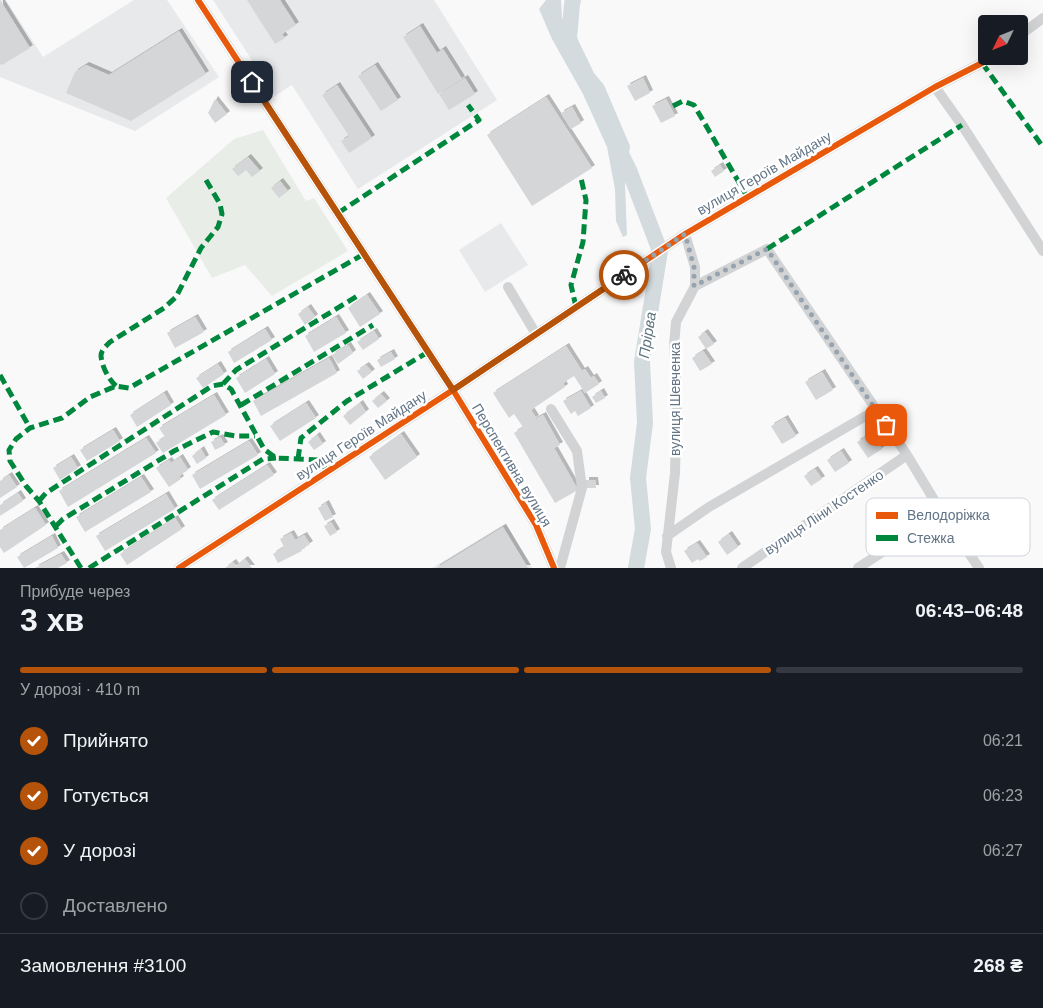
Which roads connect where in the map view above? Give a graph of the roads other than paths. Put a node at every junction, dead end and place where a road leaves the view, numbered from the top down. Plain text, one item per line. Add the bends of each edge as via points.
1 (198, 0) edge
2 (1043, 18) edge
3 (1028, 29) edge
4 (978, 65) edge
5 (935, 87) junction
6 (685, 234) junction
7 (1043, 251) edge
8 (694, 286) junction
9 (508, 287) dead end
10 (536, 334) junction
11 (453, 390) junction
12 (551, 409) dead end
13 (876, 410) junction
14 (907, 455) junction
15 (933, 498) edge
16 (667, 536) junction
17 (876, 556) edge
18 (971, 556) edge
19 (179, 568) edge
20 (554, 568) edge
21 (560, 568) edge
22 (670, 568) edge
23 (742, 568) edge
24 (858, 568) edge
25 (979, 568) edge

1 - 11 street, Перспективна вулиця
2 - 3 street
4 - 5 street, вулиця Героїв Майдану
5 - 6 street, вулиця Героїв Майдану
5 - 7 street
6 - 8 street via 694,267
6 - 10 street, вулиця Героїв Майдану
8 - 13 street via 767,249
8 - 16 street, вулиця Шевченка via 676,322 675,473
9 - 10 street
10 - 11 street, вулиця Героїв Майдану
11 - 19 street, вулиця Героїв Майдану
11 - 20 street, Перспективна вулиця via 536,525
12 - 21 street via 577,451 582,488
13 - 14 street
13 - 16 street via 709,507
14 - 15 street
14 - 23 street, вулиця Ліни Костенко
16 - 22 street, вулиця Шевченка
17 - 24 street
18 - 25 street

